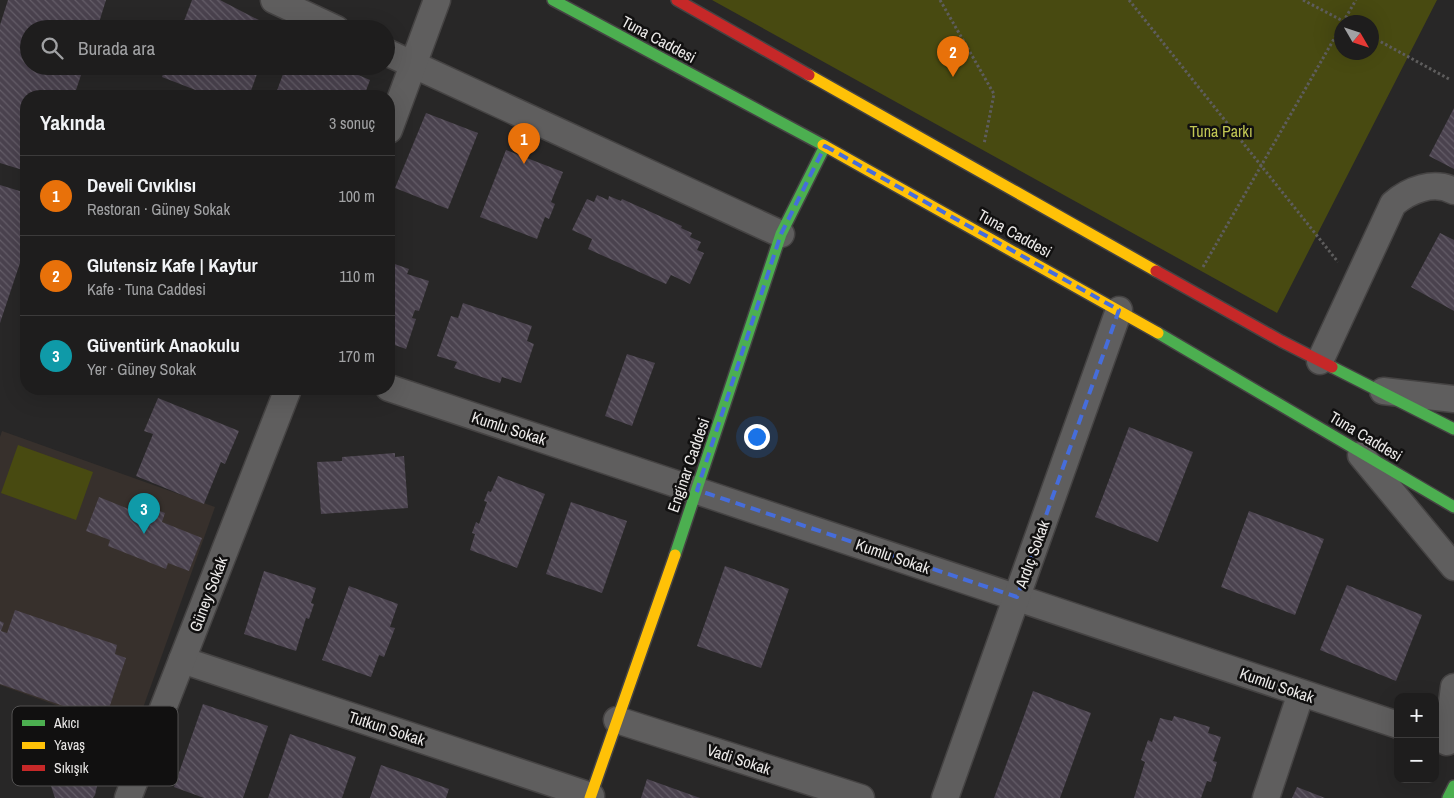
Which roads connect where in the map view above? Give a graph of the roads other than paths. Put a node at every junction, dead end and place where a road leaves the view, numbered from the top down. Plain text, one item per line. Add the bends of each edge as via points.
1 (274, 0) edge
2 (437, 0) edge
3 (553, 0) edge
4 (677, 0) edge
5 (317, 20) edge
6 (395, 56) edge
7 (414, 65) junction
8 (395, 114) edge
9 (825, 146) junction
10 (1454, 191) edge
11 (781, 234) junction
12 (1119, 310) junction
13 (1320, 361) junction
14 (395, 390) edge
15 (1379, 391) junction
16 (286, 395) edge
17 (1454, 399) edge
18 (1454, 429) edge
19 (1356, 448) junction
20 (697, 490) junction
21 (1454, 507) edge
22 (1454, 567) edge
23 (1017, 598) junction
24 (182, 660) junction
25 (1454, 688) edge
26 (1301, 693) junction
27 (164, 706) edge
28 (617, 720) junction
29 (1394, 724) edge
30 (1445, 741) edge
31 (133, 786) edge
32 (1454, 786) edge
33 (591, 797) edge
34 (128, 798) edge
35 (861, 798) edge
36 (945, 798) edge
37 (1266, 798) edge
38 (1448, 798) edge

1 - 5 street
2 - 7 street
3 - 9 main road, Tuna Caddesi
4 - 13 main road
6 - 7 street
7 - 8 street
7 - 11 street
9 - 11 main road, Enginar Caddesi
9 - 12 main road, Tuna Caddesi
10 - 13 street via 1440,186 1419,189 1393,204
11 - 20 main road, Enginar Caddesi
12 - 19 main road, Tuna Caddesi
12 - 23 street, Ardıç Sokak
13 - 15 main road
14 - 20 street, Kumlu Sokak
15 - 17 street
15 - 18 main road
16 - 24 street, Güney Sokak
19 - 21 main road, Tuna Caddesi
19 - 22 street
20 - 23 street, Kumlu Sokak
20 - 28 main road, Enginar Caddesi
23 - 26 street, Kumlu Sokak
23 - 36 street, Ardıç Sokak
24 - 27 street, Güney Sokak
24 - 33 street, Tutkun Sokak
25 - 30 street
26 - 29 street, Kumlu Sokak
26 - 37 street
28 - 33 main road, Enginar Caddesi
28 - 35 street, Vadi Sokak
31 - 34 street, Güney Sokak
32 - 38 main road

